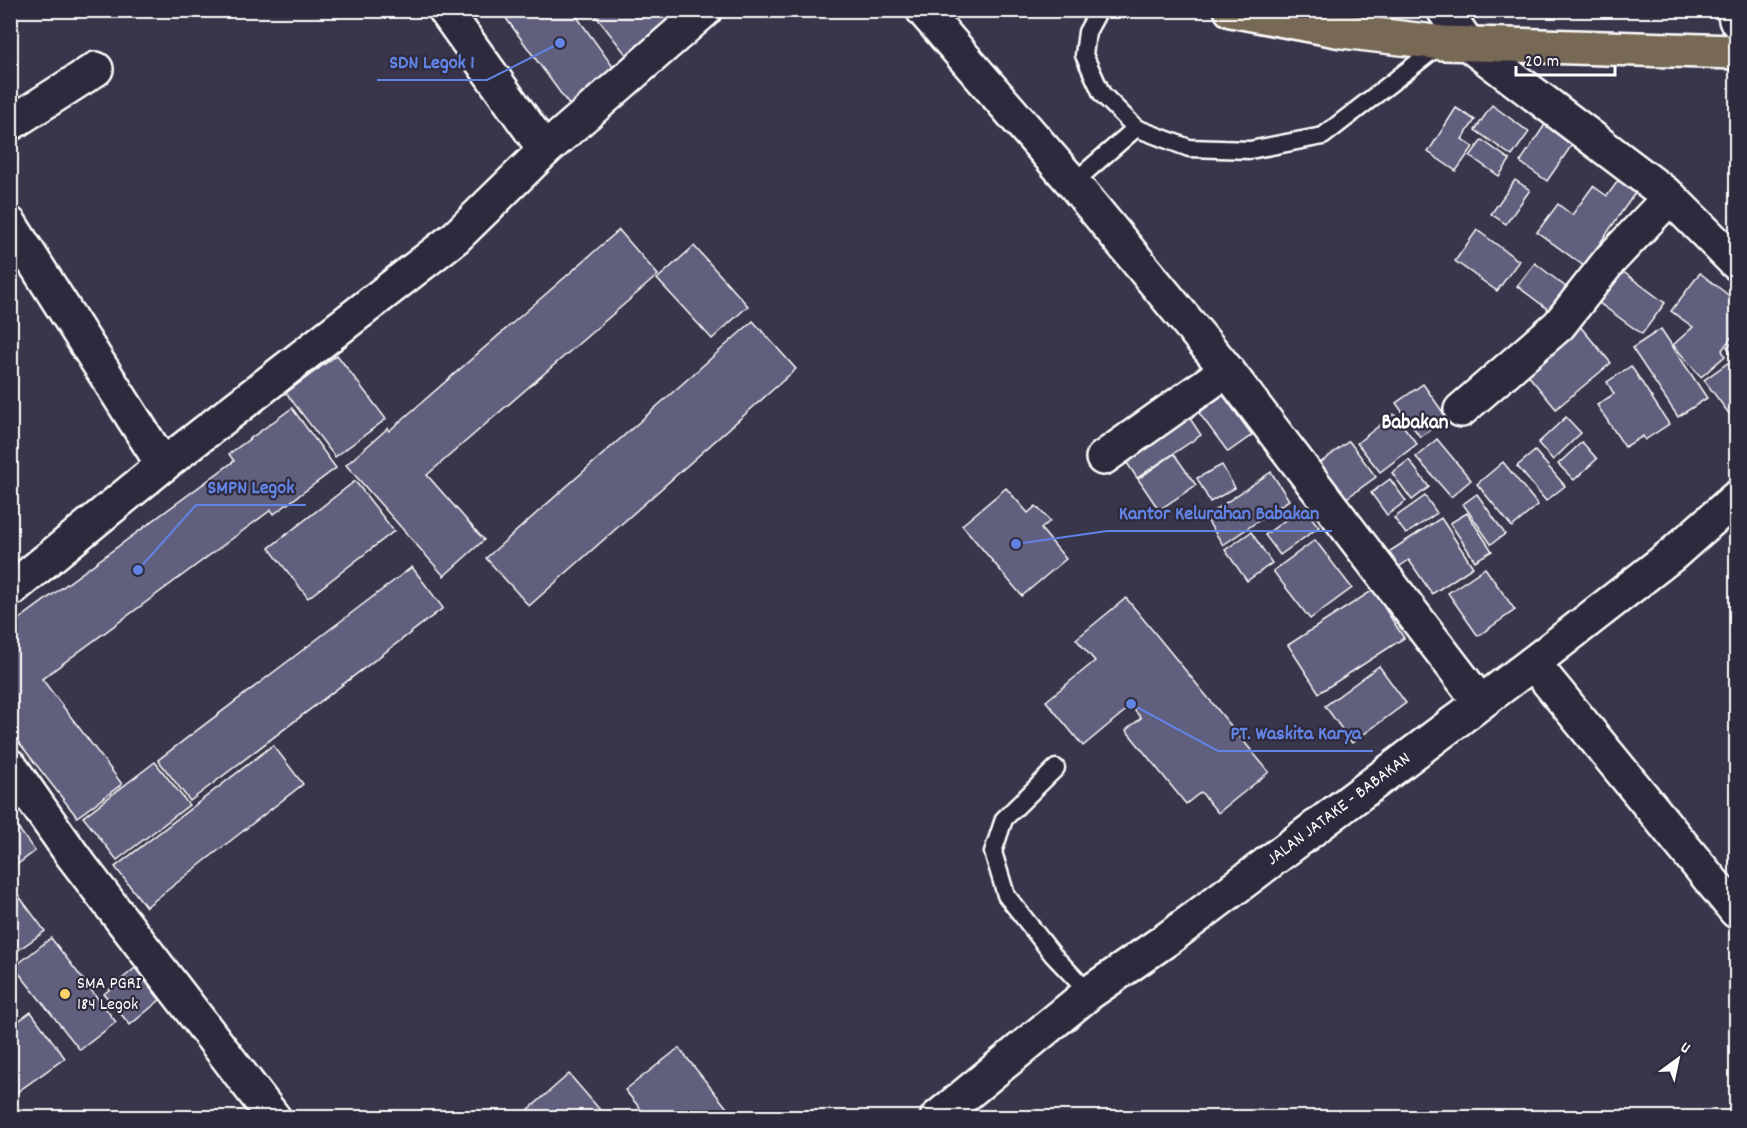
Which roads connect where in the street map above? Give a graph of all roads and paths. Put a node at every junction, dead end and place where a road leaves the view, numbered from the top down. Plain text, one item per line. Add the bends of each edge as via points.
1 (445, 10) edge
2 (705, 10) edge
3 (923, 10) edge
4 (1099, 10) edge
5 (1230, 10) edge
6 (1444, 10) edge
7 (1734, 10) edge
8 (1737, 20) edge
9 (1455, 43) junction
10 (1737, 52) edge
11 (96, 69) dead end
12 (10, 124) edge
13 (1136, 128) junction
14 (545, 150) junction
15 (1073, 183) junction
16 (1670, 197) junction
17 (10, 224) edge
18 (1737, 263) edge
19 (1227, 370) junction
20 (1461, 410) dead end
21 (1103, 458) dead end
22 (163, 465) junction
23 (1737, 498) edge
24 (10, 590) edge
25 (1533, 663) junction
26 (1480, 702) junction
27 (10, 766) edge
28 (1056, 768) dead end
29 (1737, 911) edge
30 (1089, 993) junction
31 (274, 1118) edge
32 (937, 1118) edge

1 - 14 street
2 - 14 street
3 - 15 street
4 - 13 lane via 1087,32 1084,55 1102,94
5 - 9 main road via 1342,31
6 - 9 street
7 - 8 street
9 - 10 main road
9 - 13 lane via 1323,136 1250,150 1189,148
9 - 16 street
11 - 12 street
13 - 15 lane
14 - 22 street via 456,237
15 - 19 street
16 - 18 street
16 - 20 street via 1610,260 1559,326
17 - 22 street
19 - 21 street
19 - 26 street
22 - 24 street
23 - 25 street, JALAN JATAKE - BABAKAN via 1673,554
25 - 26 street, JALAN JATAKE - BABAKAN
25 - 29 street
26 - 30 street, JALAN JATAKE - BABAKAN
27 - 31 street via 72,856
28 - 30 lane via 1004,819 993,852 1006,895
30 - 32 street, JALAN JATAKE - BABAKAN

